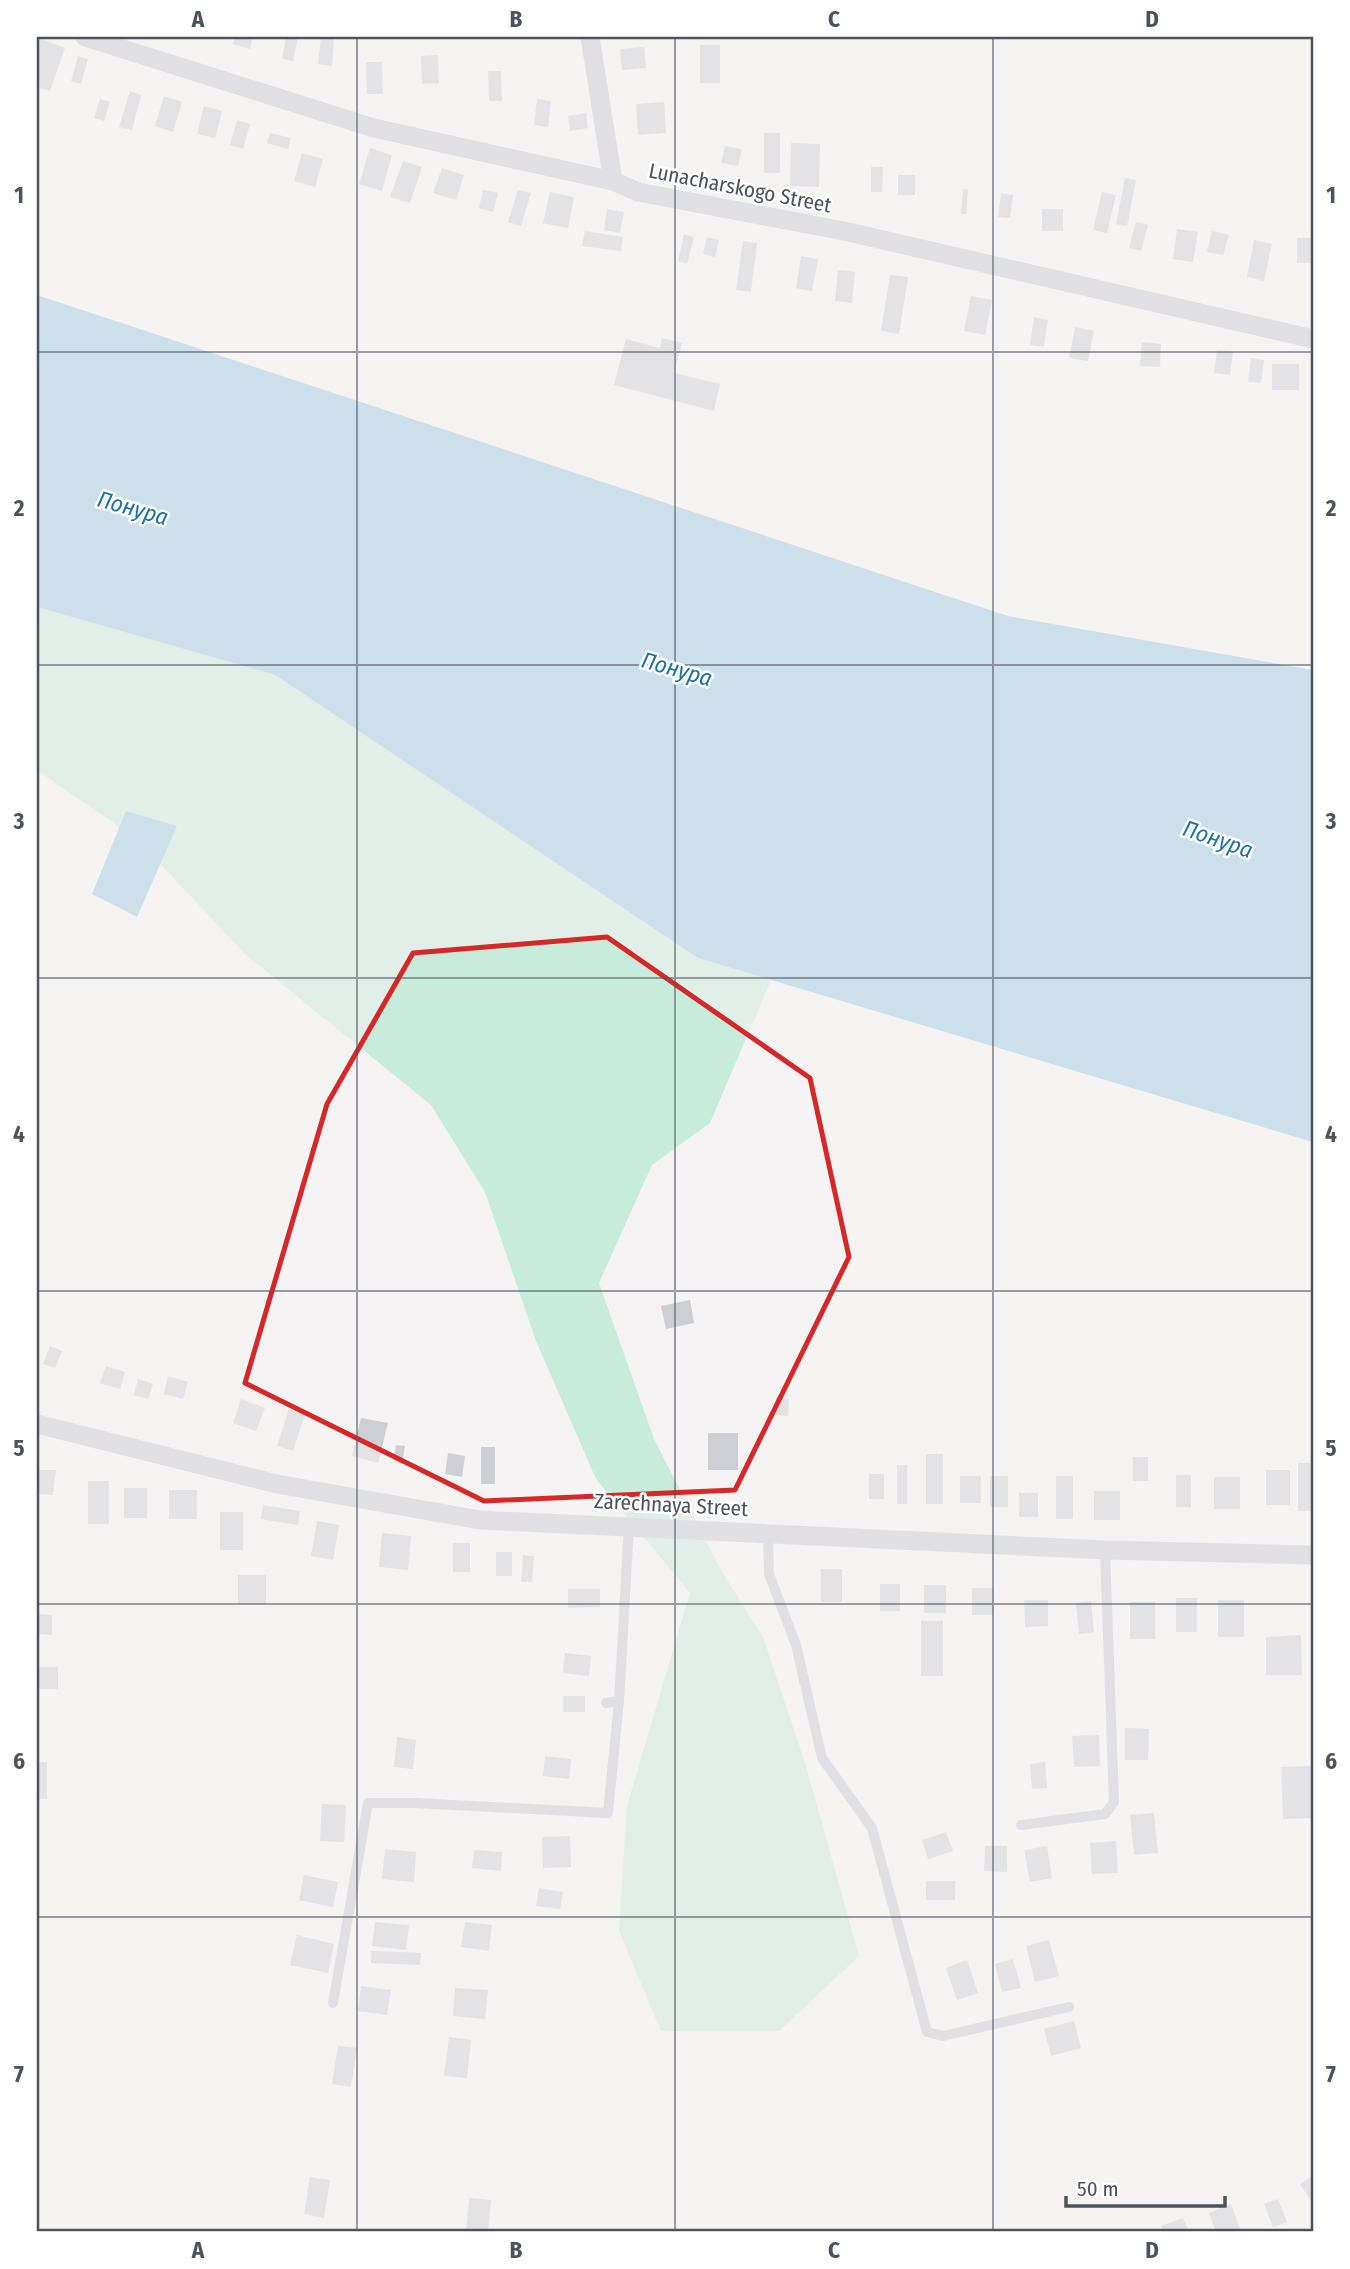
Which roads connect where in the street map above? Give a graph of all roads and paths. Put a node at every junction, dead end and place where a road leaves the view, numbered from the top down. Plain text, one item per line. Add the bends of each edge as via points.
1 (85, 37) edge
2 (590, 37) edge
3 (613, 181) junction
4 (1313, 339) edge
5 (37, 1424) edge
6 (629, 1526) junction
7 (768, 1533) junction
8 (1105, 1550) junction
9 (1313, 1555) edge
10 (619, 1701) junction
11 (606, 1703) dead end
12 (1021, 1825) dead end
13 (333, 2003) dead end
14 (1069, 2007) dead end

1 - 3 street, Lunacharskogo Street via 374,128
2 - 3 street
3 - 4 street, Lunacharskogo Street via 638,192 844,231
5 - 6 street, Zarechnaya Street via 277,1483 480,1520
6 - 7 street, Zarechnaya Street
6 - 10 lane
7 - 8 street, Zarechnaya Street
7 - 14 lane via 768,1574 796,1645 822,1758 872,1828 927,2032 943,2036
8 - 9 street, Zarechnaya Street
8 - 12 lane via 1114,1802 1105,1814
10 - 11 lane
10 - 13 lane via 608,1813 368,1803

